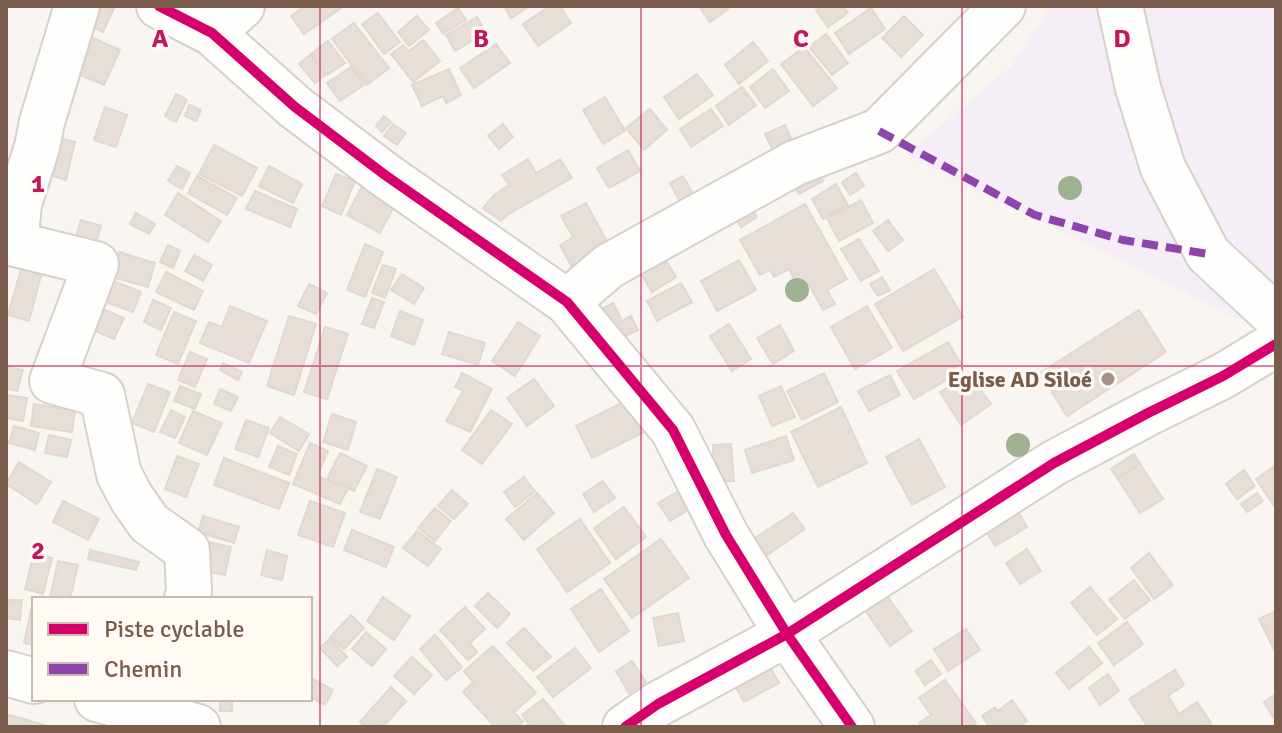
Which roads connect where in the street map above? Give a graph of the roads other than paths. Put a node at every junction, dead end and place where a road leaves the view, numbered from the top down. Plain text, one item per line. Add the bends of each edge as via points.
1 (77, 6) edge
2 (159, 6) edge
3 (1003, 6) edge
4 (1120, 6) edge
5 (227, 20) edge
6 (567, 302) junction
7 (1276, 317) edge
8 (1276, 344) edge
9 (188, 597) edge
10 (787, 634) junction
11 (6, 673) edge
12 (32, 680) edge
13 (107, 701) edge
14 (183, 716) edge
15 (625, 727) edge
16 (852, 727) edge

1 - 9 street via 19,204 15,244 96,264 52,381 102,395 119,474 131,497 149,523 187,550
2 - 5 street
3 - 6 street via 879,131 795,163 609,266
4 - 7 street via 1163,168 1208,254
5 - 6 street via 295,107
6 - 10 street via 673,430 726,535
8 - 10 street via 1054,463
10 - 15 street
10 - 16 street
11 - 12 street
13 - 14 street

